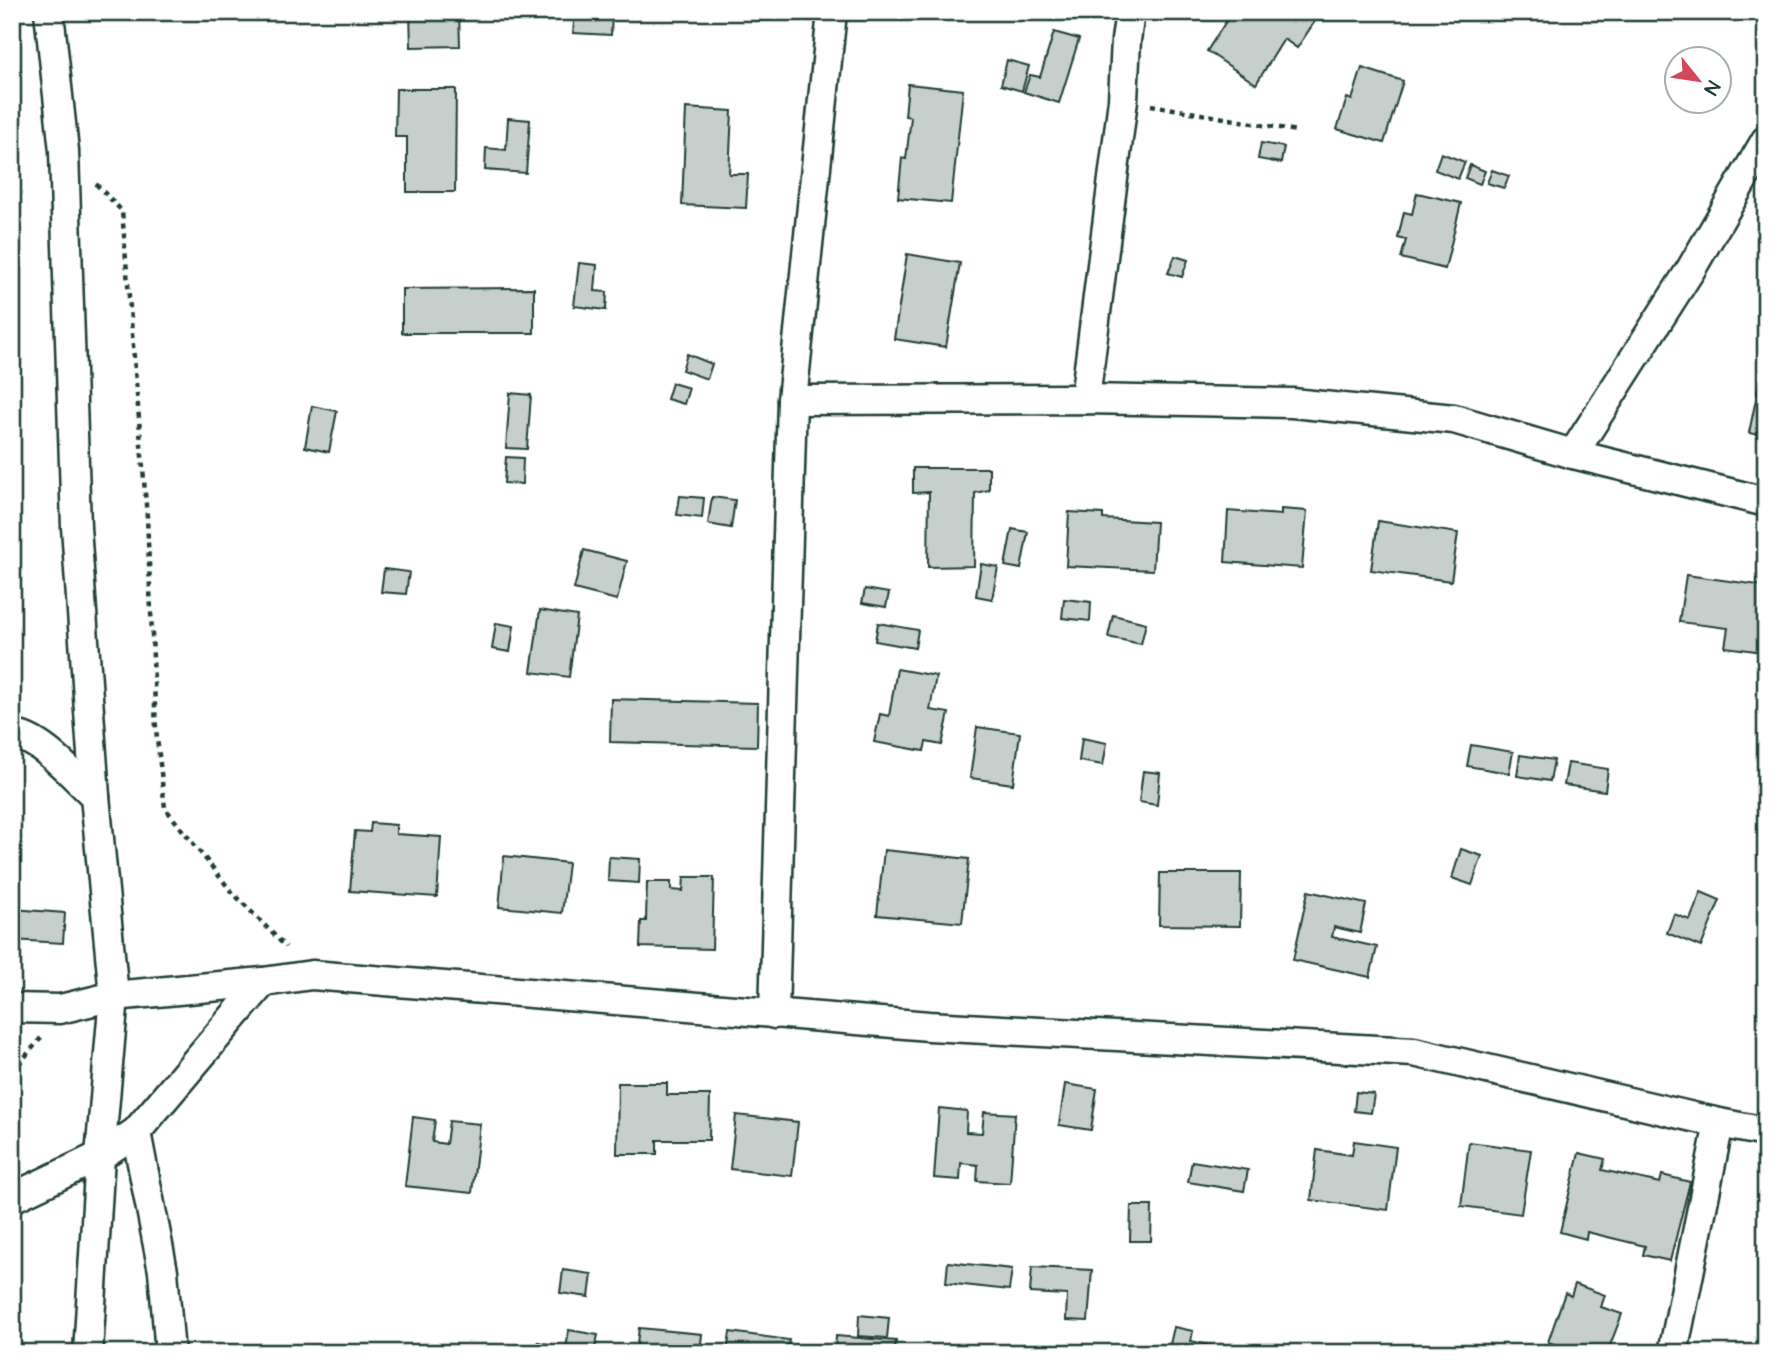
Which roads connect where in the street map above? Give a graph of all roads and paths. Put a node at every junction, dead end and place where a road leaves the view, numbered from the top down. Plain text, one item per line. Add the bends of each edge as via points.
1 (49, 12) edge
2 (832, 12) edge
3 (1130, 12) edge
4 (1123, 100) junction
5 (1297, 131) dead end
6 (1766, 140) edge
7 (64, 151) junction
8 (1085, 398) junction
9 (792, 400) junction
10 (1573, 454) junction
11 (1766, 502) edge
12 (12, 735) edge
13 (95, 796) junction
14 (313, 975) junction
15 (263, 982) junction
16 (114, 996) junction
17 (12, 1008) edge
18 (774, 1014) junction
19 (1719, 1124) junction
20 (136, 1132) junction
21 (1766, 1132) edge
22 (100, 1156) junction
23 (12, 1198) edge
24 (88, 1353) edge
25 (170, 1353) edge
26 (1673, 1353) edge

1 - 7 street
2 - 9 street
3 - 4 street
4 - 5 path
4 - 8 street
6 - 10 street via 1691,269
7 - 13 street via 76,527
7 - 14 path via 122,211 165,807 231,891
8 - 9 street
8 - 10 street via 1292,403 1454,419
9 - 18 street
10 - 11 street
12 - 13 street via 21,735 50,754
13 - 16 street
14 - 15 street
14 - 18 street
15 - 16 street
15 - 20 street
16 - 17 street via 60,1009
16 - 22 street
18 - 19 street via 1414,1052
19 - 21 street
19 - 26 street
20 - 22 street
20 - 25 street via 163,1271
22 - 23 street
22 - 24 street

